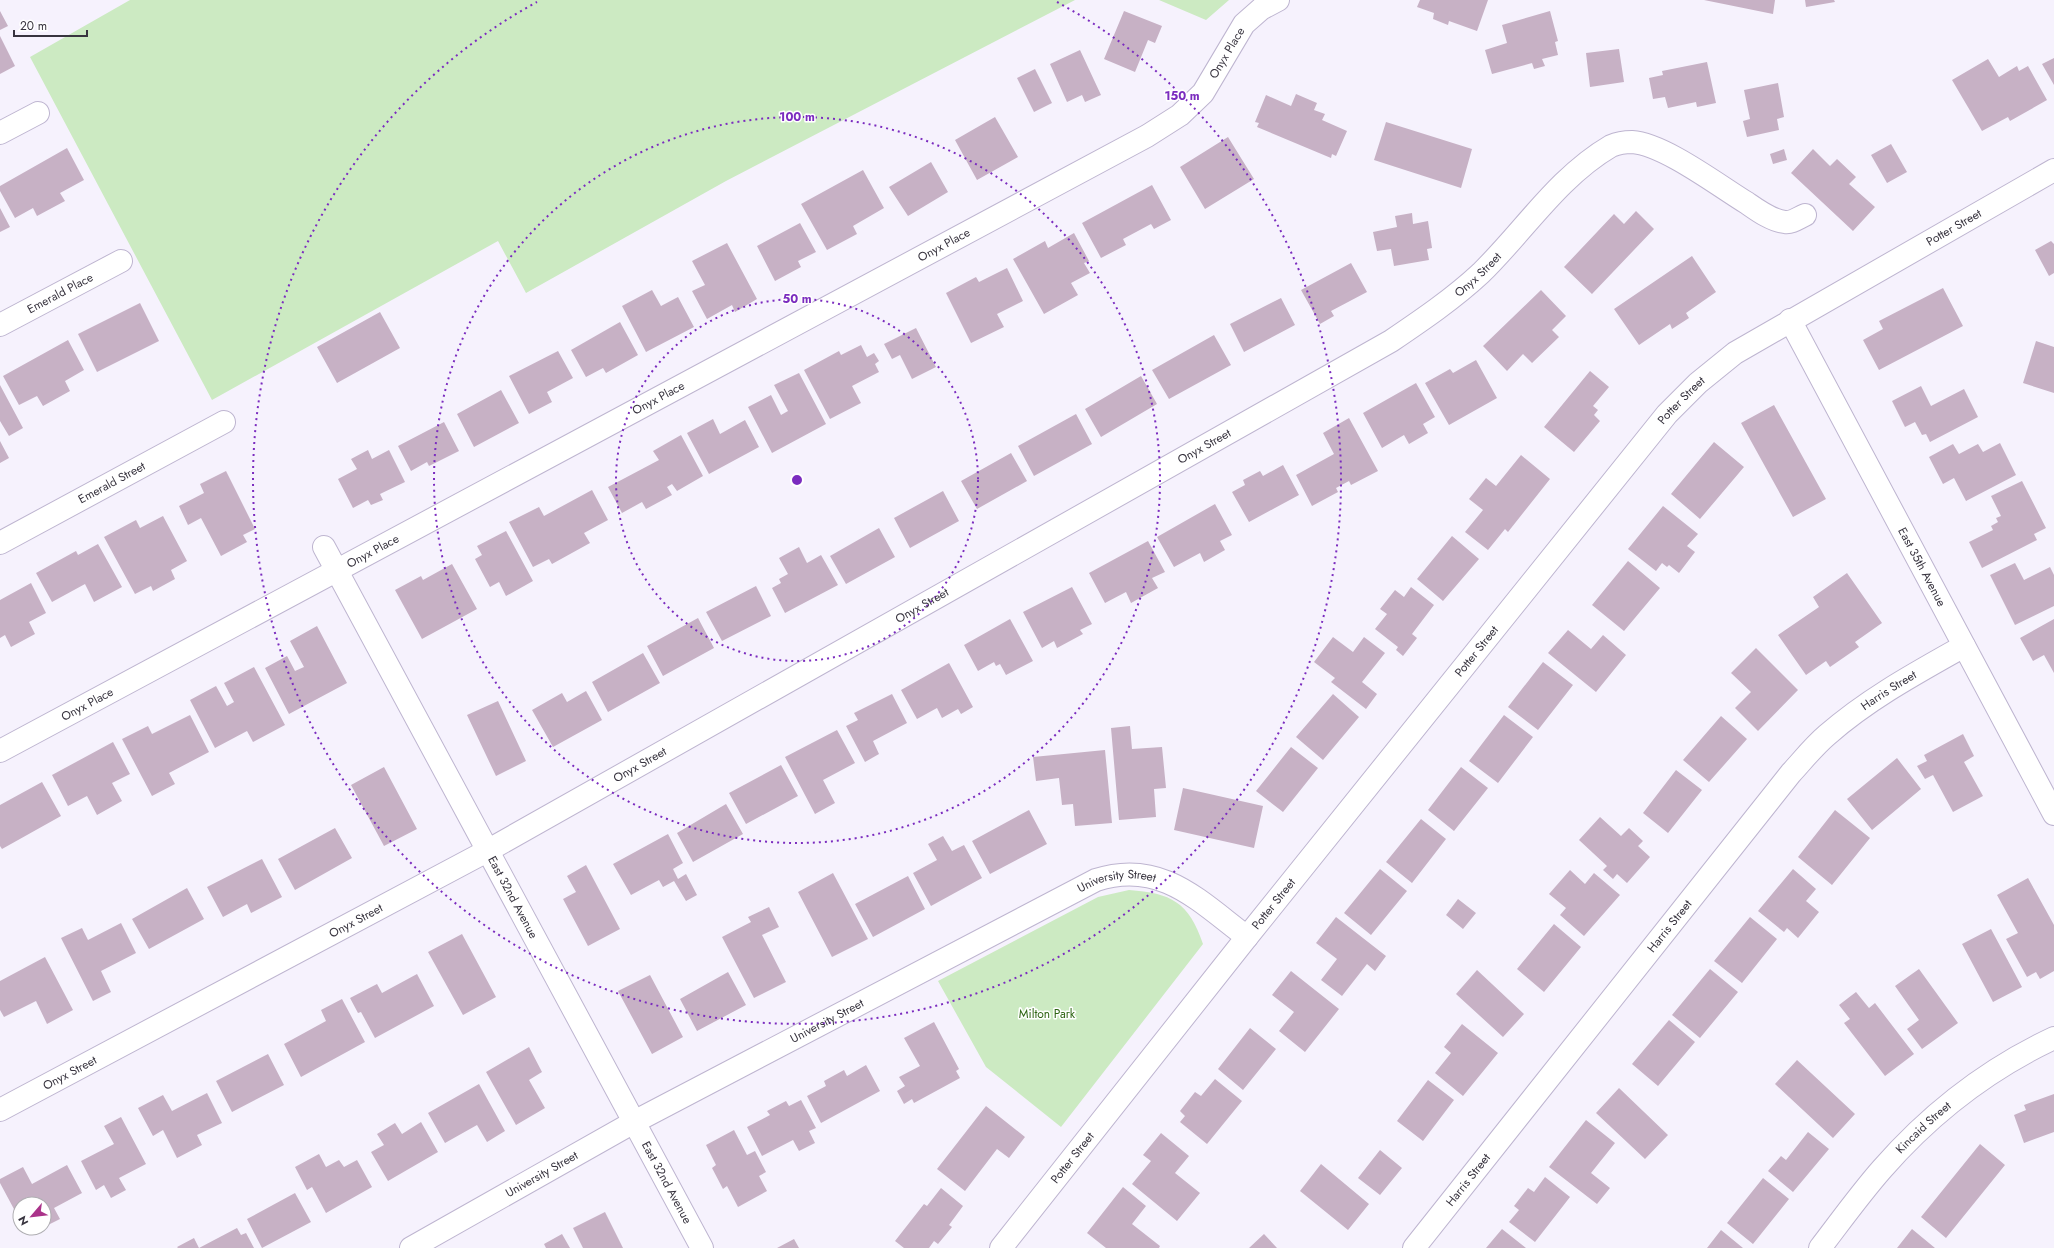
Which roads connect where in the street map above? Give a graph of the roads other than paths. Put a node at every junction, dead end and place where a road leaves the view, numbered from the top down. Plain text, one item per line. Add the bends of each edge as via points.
1 (1278, 0) edge
2 (38, 113) dead end
3 (0, 133) edge
4 (2054, 170) edge
5 (1805, 215) dead end
6 (121, 261) dead end
7 (1790, 320) junction
8 (0, 325) edge
9 (224, 422) dead end
10 (0, 543) edge
11 (324, 547) dead end
12 (337, 571) junction
13 (1964, 646) junction
14 (0, 751) edge
15 (2054, 814) edge
16 (487, 851) junction
17 (1247, 937) junction
18 (2054, 1038) edge
19 (0, 1110) edge
20 (634, 1122) junction
21 (411, 1248) edge
22 (702, 1248) edge
23 (1001, 1248) edge
24 (1414, 1248) edge
25 (1820, 1248) edge

1 - 12 street, Onyx Place via 1261,9 1244,24 1203,93 1180,115 1147,136
2 - 3 street
4 - 7 street, Potter Street
5 - 16 street, Onyx Street via 1791,222 1778,221 1685,163 1666,154 1633,142 1611,146 1564,182 1481,273 1438,310 1391,341
6 - 8 street, Emerald Place
7 - 13 street, East 35th Avenue
7 - 17 street, Potter Street via 1735,353 1698,383 1667,414
9 - 10 street, Emerald Street
11 - 12 street, East 32nd Avenue
12 - 14 street, Onyx Place
12 - 16 street, East 32nd Avenue
13 - 15 street, East 35th Avenue
13 - 24 street, Harris Street via 1903,680 1826,735 1796,768
16 - 19 street, Onyx Street
16 - 20 street, East 32nd Avenue
17 - 20 street, University Street via 1180,887 1163,879 1142,875 1111,875 1071,892
17 - 23 street, Potter Street
18 - 25 street, Kincaid Street via 1986,1075 1946,1105 1882,1170
20 - 21 street, University Street
20 - 22 street, East 32nd Avenue

